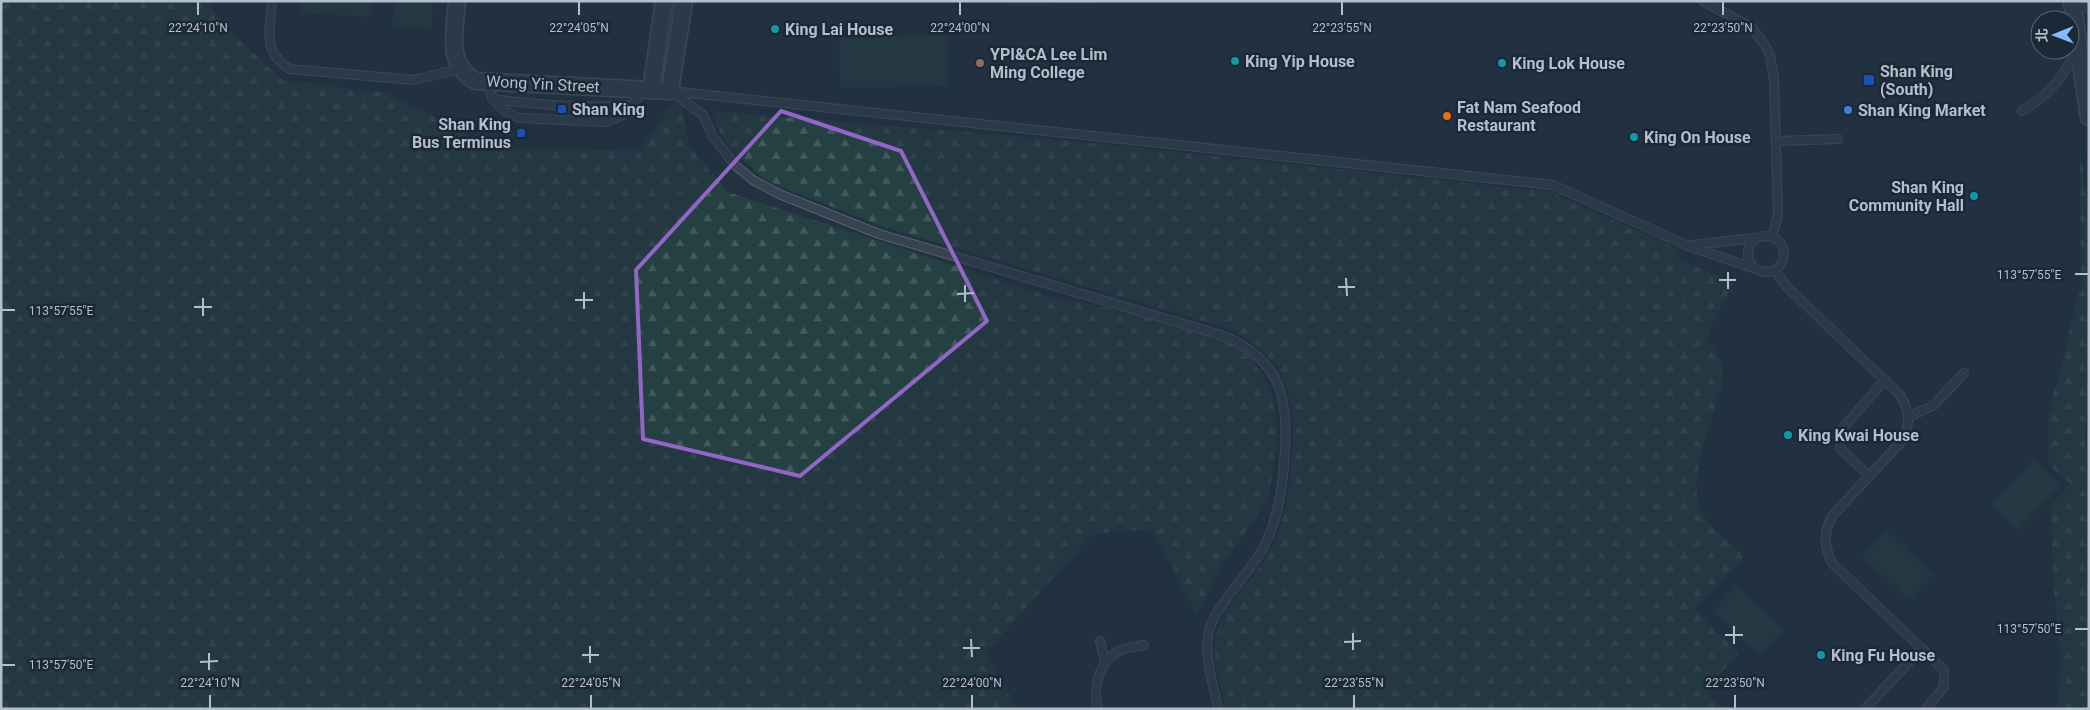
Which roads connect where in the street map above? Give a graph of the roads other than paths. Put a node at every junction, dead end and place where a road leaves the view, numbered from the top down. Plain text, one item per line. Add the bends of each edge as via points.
1 (272, 1) edge
2 (456, 1) edge
3 (664, 1) edge
4 (684, 1) edge
5 (1703, 1) edge
6 (2070, 60) edge
7 (2080, 60) edge
8 (460, 68) junction
9 (487, 82) junction
10 (646, 89) junction
11 (670, 91) junction
12 (492, 99) junction
13 (634, 105) junction
14 (2022, 111) dead end
15 (2089, 117) edge
16 (1838, 139) dead end
17 (1776, 141) junction
18 (1772, 237) junction
19 (1756, 238) junction
20 (1688, 246) junction
21 (1753, 268) junction
22 (1774, 271) junction
23 (1964, 373) dead end
24 (1885, 380) junction
25 (1909, 418) junction
26 (1869, 476) junction
27 (1100, 641) dead end
28 (1144, 645) dead end
29 (1922, 648) junction
30 (1105, 663) junction
31 (1098, 709) edge
32 (1218, 709) edge
33 (1865, 709) edge
34 (1926, 709) edge

1 - 8 lane via 270,43 273,54 290,69 414,80
2 - 8 street via 454,49
3 - 10 street
4 - 11 street
5 - 17 lane via 1741,20 1755,31 1770,56
6 - 14 lane via 2064,75 2051,90
7 - 15 street
8 - 9 street, Wong Yin Street via 476,81
9 - 10 street, Wong Yin Street
9 - 12 lane
10 - 11 street, Wong Yin Street
10 - 13 lane
11 - 20 lane via 1553,185
11 - 32 lane via 703,114 720,148 736,166 779,194 879,234 1221,335 1248,348 1267,364 1285,408 1282,485 1268,540 1210,628 1208,654
12 - 13 lane via 597,106
12 - 13 lane via 504,111 520,118 604,122 621,117
16 - 17 lane
17 - 18 lane via 1778,215
18 - 19 lane
18 - 22 lane via 1784,250 1783,262
19 - 20 lane
19 - 21 lane via 1747,256
20 - 21 lane
21 - 22 lane via 1767,273
22 - 24 lane
23 - 25 lane via 1934,405
24 - 25 lane via 1907,405
24 - 26 lane via 1840,431 1840,448
25 - 26 lane via 1908,430 1902,441
26 - 29 lane via 1832,516 1824,540 1827,552 1832,563
27 - 30 lane
28 - 30 lane via 1117,651
29 - 33 lane
29 - 34 lane via 1944,670 1946,679 1940,694
30 - 31 lane via 1096,684

